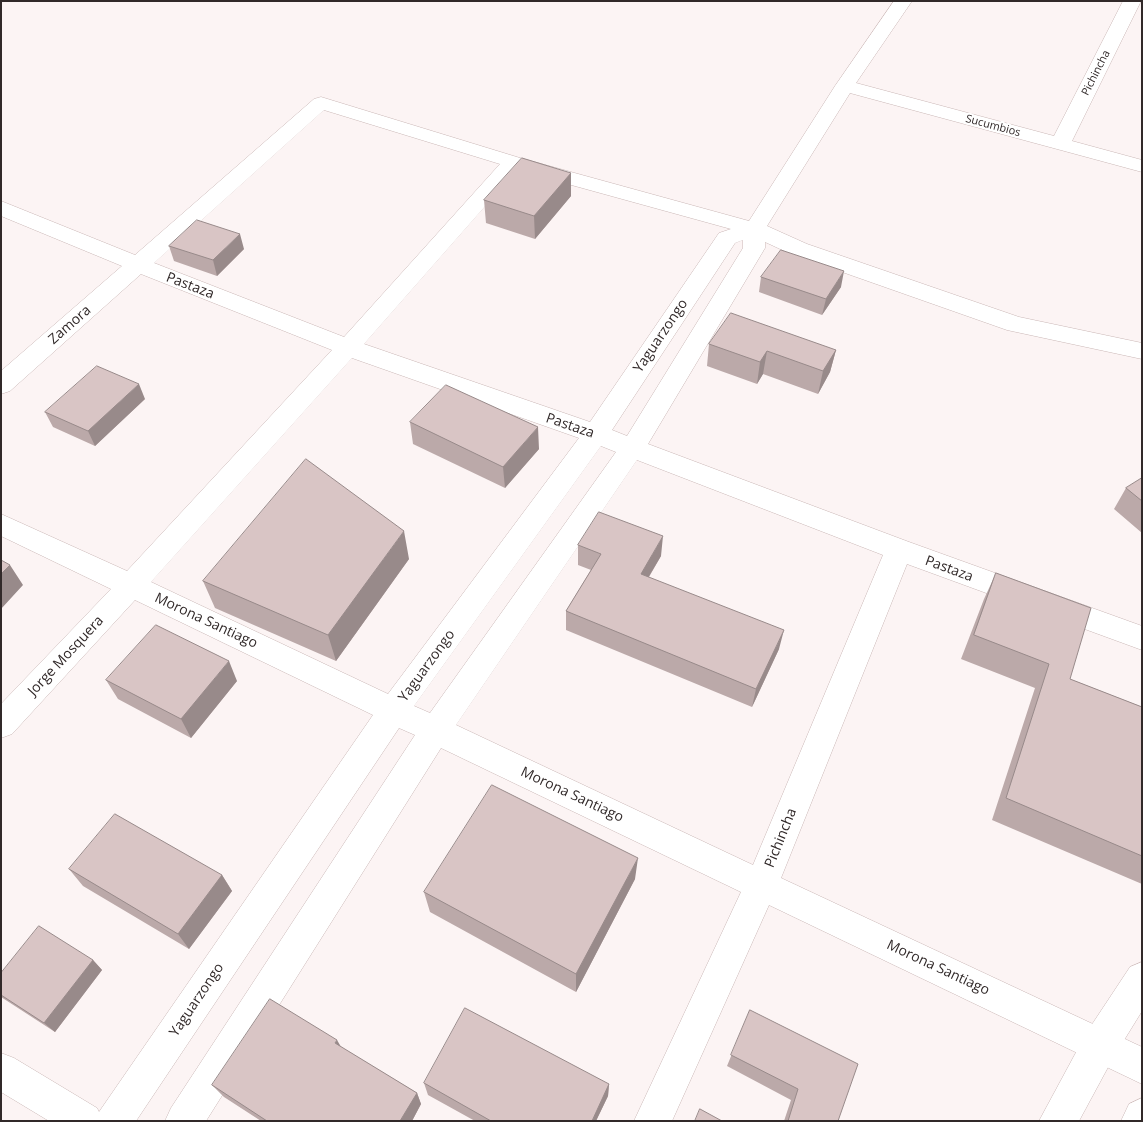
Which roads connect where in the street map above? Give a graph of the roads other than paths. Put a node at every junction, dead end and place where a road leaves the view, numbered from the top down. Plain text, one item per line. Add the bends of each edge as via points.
1 (903, 1) edge
2 (1110, 1) edge
3 (1135, 5) edge
4 (845, 86) junction
5 (1060, 145) junction
6 (513, 162) junction
7 (1142, 166) edge
8 (1, 208) edge
9 (754, 229) junction
10 (138, 265) junction
11 (348, 348) junction
12 (1142, 351) edge
13 (1, 385) edge
14 (596, 434) junction
15 (632, 448) junction
16 (1, 524) edge
17 (899, 550) junction
18 (132, 586) junction
19 (1142, 638) edge
20 (394, 710) junction
21 (1, 725) edge
22 (435, 730) junction
23 (762, 884) junction
24 (1142, 979) edge
25 (1100, 1046) junction
26 (1142, 1066) edge
27 (1, 1071) edge
28 (1142, 1117) edge
29 (84, 1121) edge
30 (114, 1121) edge
31 (184, 1121) edge
32 (653, 1121) edge
33 (1058, 1121) edge
34 (1140, 1121) edge

1 - 4 street
2 - 3 street
3 - 5 street, Pichincha
4 - 5 street, Sucumbios
4 - 9 street
5 - 7 street, Sucumbios
6 - 9 street
6 - 10 street, Zamora via 321,103
6 - 11 street, Jorge Mosquera
8 - 10 street, Pastaza
9 - 12 street via 799,249 1015,324
9 - 14 street, Yaguarzongo via 727,238
9 - 15 street via 754,248
10 - 11 street, Pastaza
10 - 13 street, Zamora
11 - 14 street, Pastaza
11 - 18 street, Jorge Mosquera
14 - 15 street, Pastaza
14 - 20 street, Yaguarzongo
15 - 17 street, Pastaza
15 - 22 street
16 - 18 street, Morona Santiago
17 - 19 street, Pastaza
17 - 23 street, Pichincha
18 - 20 street, Morona Santiago
18 - 21 street, Jorge Mosquera
20 - 22 street, Morona Santiago
20 - 30 street, Yaguarzongo
22 - 23 street, Morona Santiago
22 - 31 street
23 - 25 street, Morona Santiago
23 - 32 street, Pichincha
24 - 25 street
25 - 26 street, Morona Santiago
25 - 33 street
27 - 29 street
28 - 34 street

